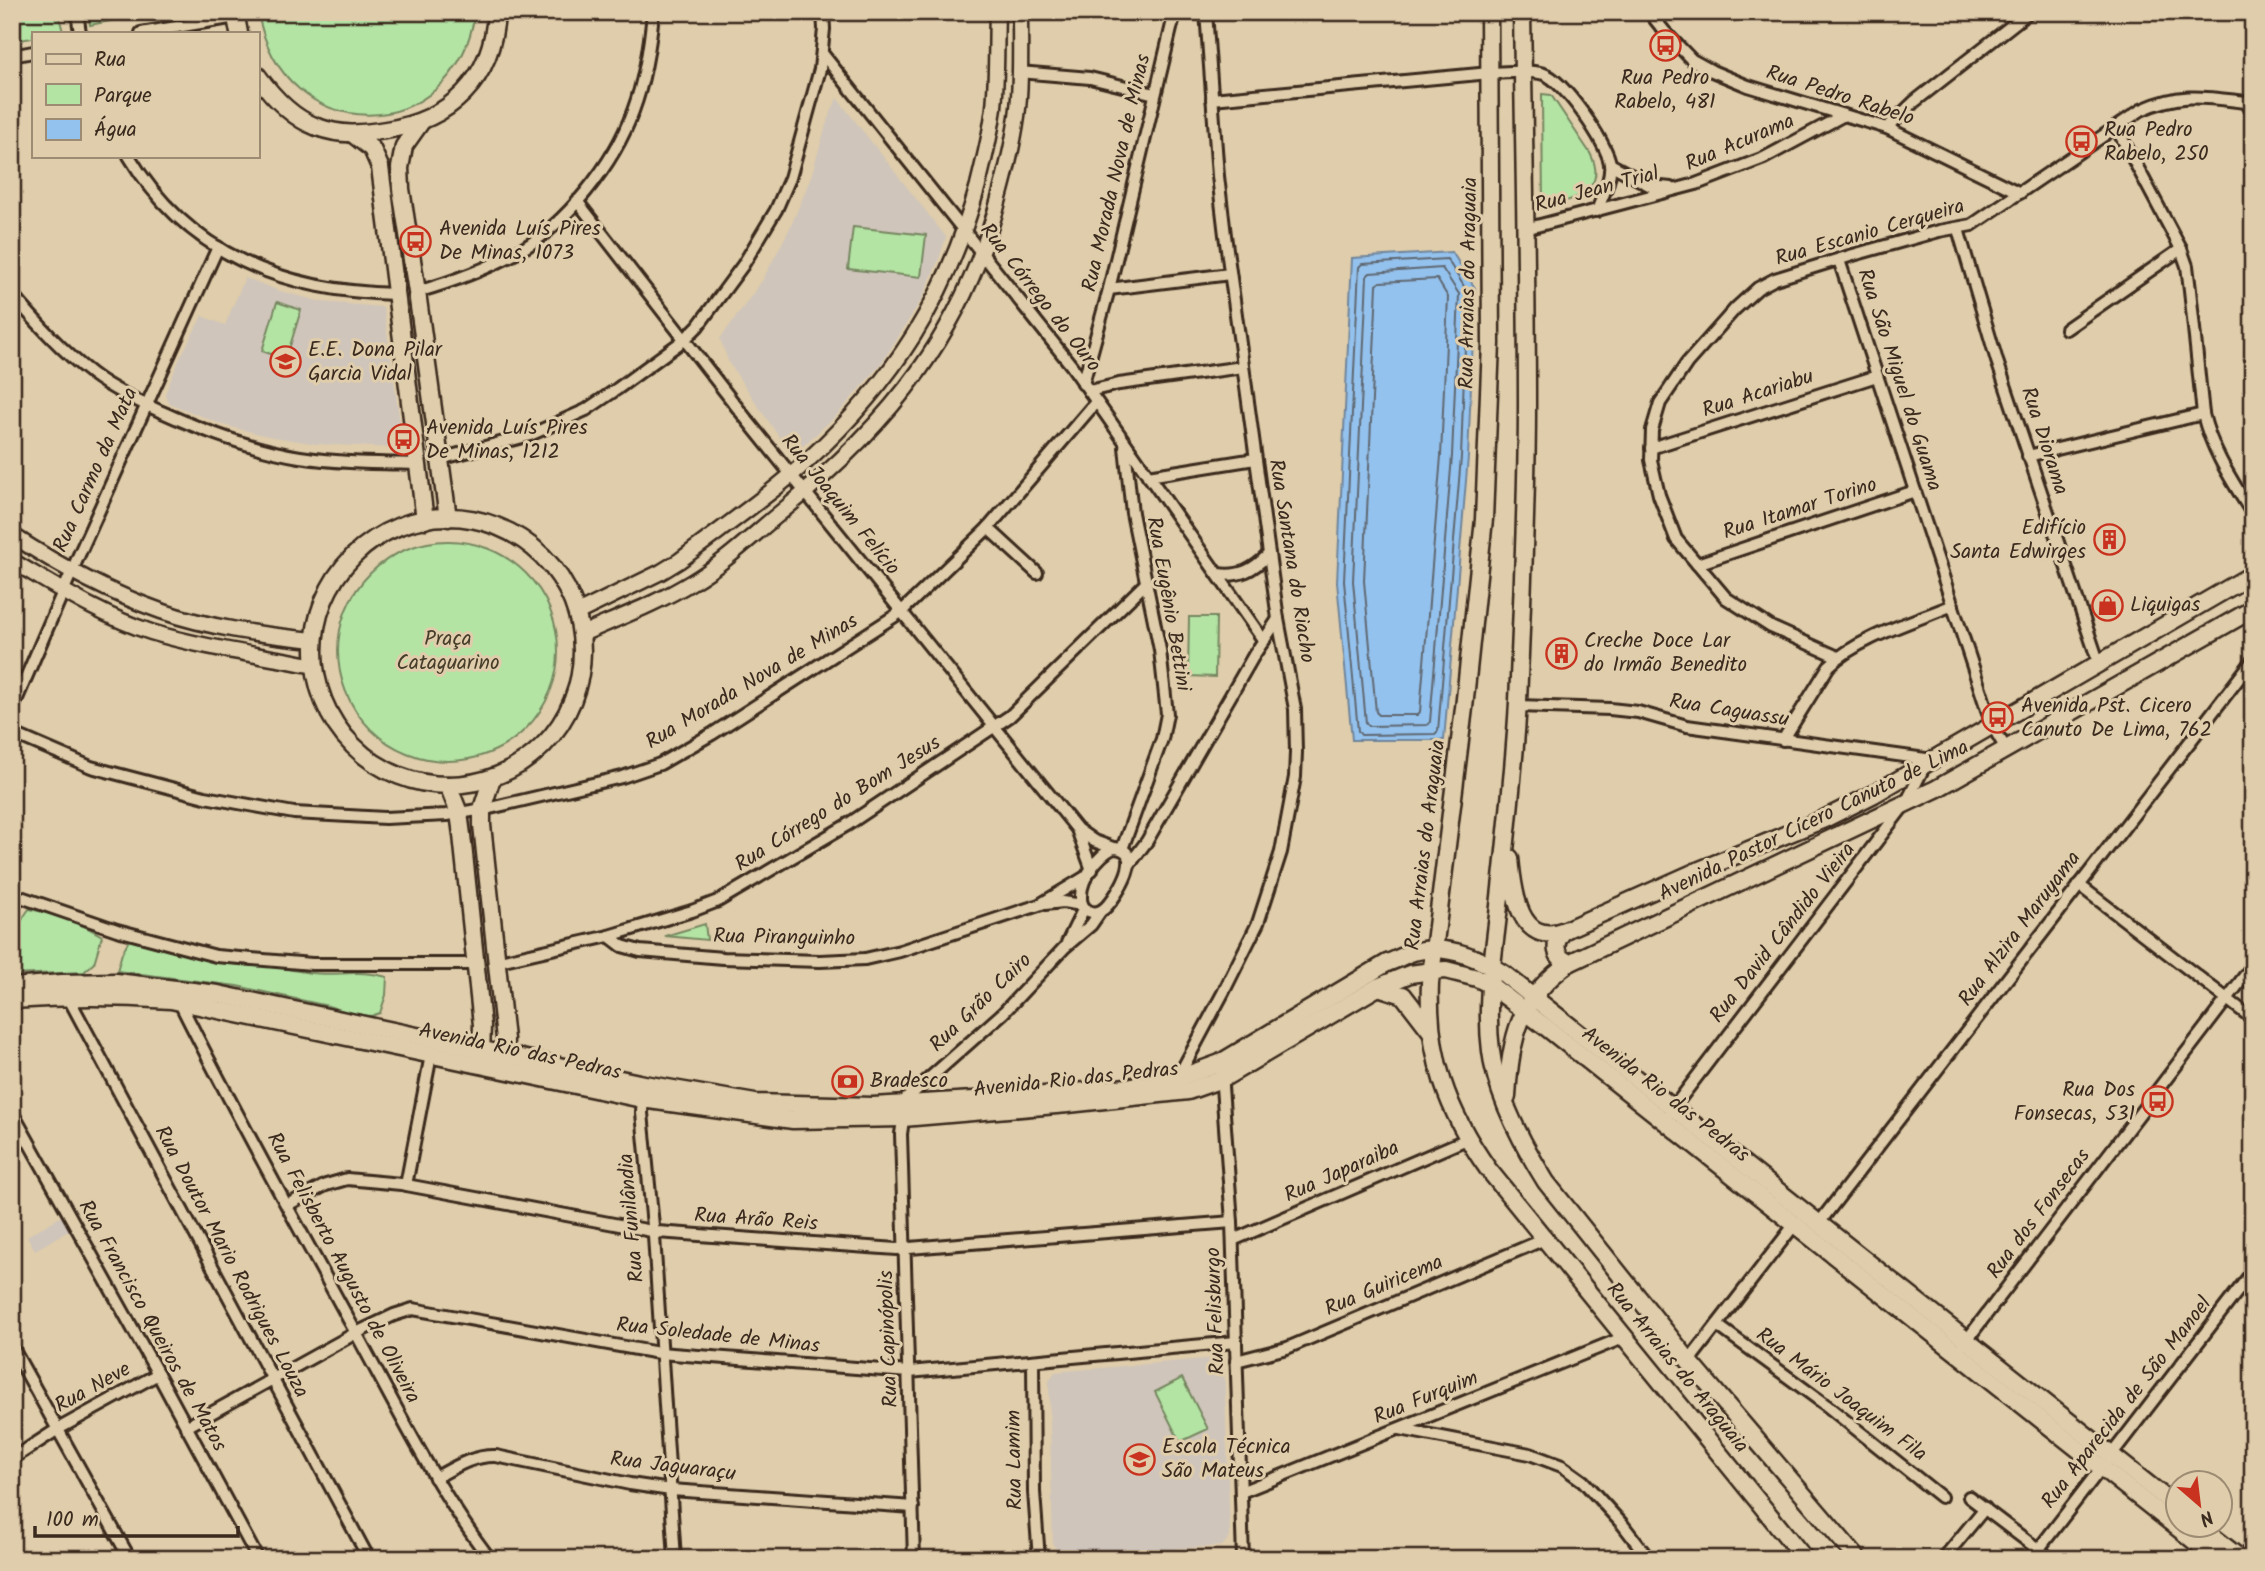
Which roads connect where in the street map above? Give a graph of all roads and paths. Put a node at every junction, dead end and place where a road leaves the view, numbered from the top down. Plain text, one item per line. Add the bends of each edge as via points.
1 (77, 12) edge
2 (496, 12) edge
3 (653, 12) edge
4 (823, 12) edge
5 (997, 12) edge
6 (1020, 12) edge
7 (1175, 12) edge
8 (1206, 12) edge
9 (1489, 12) edge
10 (1522, 12) edge
11 (1649, 12) edge
12 (2029, 12) edge
13 (236, 21) edge
14 (80, 32) edge
15 (149, 32) edge
16 (32, 52) edge
17 (821, 52) junction
18 (12, 56) edge
19 (1019, 72) junction
20 (1523, 72) junction
21 (1490, 73) junction
22 (259, 78) edge
23 (1156, 94) junction
24 (1212, 99) junction
25 (2250, 102) edge
26 (2253, 113) edge
27 (1844, 115) junction
28 (421, 122) junction
29 (2116, 127) junction
30 (1887, 128) junction
31 (354, 135) junction
32 (130, 158) edge
33 (1610, 164) junction
34 (1678, 189) junction
35 (2021, 193) junction
36 (577, 201) junction
37 (1597, 211) junction
38 (1525, 229) junction
39 (1958, 229) junction
40 (963, 232) junction
41 (218, 247) junction
42 (2181, 249) junction
43 (981, 254) junction
44 (1839, 260) junction
45 (1230, 274) junction
46 (1109, 289) junction
47 (417, 292) junction
48 (12, 295) edge
49 (395, 295) junction
50 (2066, 329) dead end
51 (684, 340) junction
52 (1243, 367) junction
53 (1877, 376) junction
54 (1086, 387) junction
55 (1096, 402) junction
56 (146, 405) junction
57 (2203, 414) junction
58 (1125, 444) junction
59 (1651, 448) junction
60 (2028, 456) junction
61 (440, 459) junction
62 (1255, 459) junction
63 (417, 464) junction
64 (791, 474) junction
65 (1148, 477) junction
66 (1915, 491) junction
67 (806, 493) junction
68 (2253, 515) edge
69 (448, 518) junction
70 (425, 520) junction
71 (988, 528) junction
72 (12, 535) edge
73 (1269, 554) junction
74 (12, 561) edge
75 (1697, 564) junction
76 (72, 572) junction
77 (1037, 573) dead end
78 (1218, 574) junction
79 (2253, 574) edge
80 (1146, 583) junction
81 (65, 591) junction
82 (1953, 605) junction
83 (2253, 609) edge
84 (901, 612) junction
85 (577, 613) junction
86 (1278, 620) junction
87 (582, 634) junction
88 (314, 640) junction
89 (1264, 641) junction
90 (1838, 657) junction
91 (2253, 660) edge
92 (2099, 664) junction
93 (315, 666) junction
94 (1518, 706) junction
95 (12, 710) edge
96 (1992, 725) junction
97 (994, 727) junction
98 (12, 733) edge
99 (1783, 740) junction
100 (2006, 749) junction
101 (1929, 763) junction
102 (492, 778) junction
103 (448, 785) junction
104 (1906, 803) junction
105 (482, 809) junction
106 (459, 813) junction
107 (1077, 830) junction
108 (1507, 834) junction
109 (1118, 848) junction
110 (1129, 865) junction
111 (1089, 873) junction
112 (2079, 885) junction
113 (12, 894) edge
114 (1039, 905) junction
115 (1083, 906) junction
116 (1100, 912) junction
117 (1565, 930) junction
118 (609, 936) junction
119 (1064, 948) junction
120 (1434, 949) junction
121 (495, 962) junction
122 (1569, 963) junction
123 (477, 964) junction
124 (2253, 965) edge
125 (1492, 966) junction
126 (1432, 971) junction
127 (1489, 984) junction
128 (12, 987) edge
129 (1378, 987) junction
130 (64, 989) junction
131 (176, 995) junction
132 (2227, 999) junction
133 (12, 1000) edge
134 (1529, 1004) junction
135 (2253, 1019) edge
136 (1431, 1032) junction
137 (483, 1048) junction
138 (505, 1053) junction
139 (431, 1055) junction
140 (480, 1065) junction
141 (504, 1070) junction
142 (1221, 1071) junction
143 (1174, 1086) junction
144 (643, 1091) junction
145 (1506, 1105) junction
146 (904, 1111) junction
147 (12, 1112) edge
148 (1668, 1114) junction
149 (1467, 1139) junction
150 (406, 1185) junction
151 (287, 1205) junction
152 (1232, 1222) junction
153 (1819, 1223) junction
154 (1795, 1224) junction
155 (654, 1232) junction
156 (1545, 1239) junction
157 (1233, 1240) junction
158 (905, 1249) junction
159 (2253, 1271) edge
160 (1717, 1325) junction
161 (356, 1333) junction
162 (1625, 1337) junction
163 (1236, 1342) junction
164 (12, 1347) edge
165 (1962, 1347) junction
166 (662, 1354) junction
167 (1033, 1360) junction
168 (1237, 1361) junction
169 (1689, 1361) junction
170 (909, 1372) junction
171 (158, 1374) junction
172 (272, 1379) junction
173 (186, 1427) junction
174 (58, 1429) junction
175 (1401, 1429) junction
176 (12, 1459) edge
177 (2107, 1462) junction
178 (435, 1478) junction
179 (671, 1490) junction
180 (1241, 1492) junction
181 (1941, 1497) dead end
182 (1969, 1497) dead end
183 (2164, 1499) edge
184 (913, 1507) junction
185 (1985, 1508) junction
186 (2218, 1540) edge
187 (2038, 1549) junction
188 (130, 1559) edge
189 (258, 1559) edge
190 (369, 1559) edge
191 (490, 1559) edge
192 (675, 1559) edge
193 (914, 1559) edge
194 (1039, 1559) edge
195 (1243, 1559) edge
196 (1649, 1559) edge
197 (1805, 1559) edge
198 (1858, 1559) edge
199 (1943, 1559) edge
200 (2031, 1559) edge
201 (2051, 1559) edge
202 (2217, 1559) edge
203 (2241, 1559) edge

1 - 14 street
2 - 28 main road via 487,54 476,77 453,103
3 - 36 street via 643,81 632,114 612,153
4 - 17 street
5 - 40 street via 992,118
6 - 19 street
7 - 23 street, Rua Morada Nova de Minas
8 - 24 street, Rua Santana do Riacho
9 - 21 main road, Rua Arraias do Araguaia
10 - 20 main road, Rua Arraias do Araguaia
11 - 27 street, Rua Pedro Rabelo via 1692,60 1712,71
12 - 30 street
13 - 15 street
16 - 18 street
17 - 40 street, Rua Córrego do Ouro
17 - 51 street via 802,138 776,210 743,265
19 - 23 street via 1090,78
19 - 43 street via 1010,157
20 - 21 street
20 - 33 street via 1545,74 1565,89 1596,133
20 - 38 main road, Rua Arraias do Araguaia
21 - 24 street
21 - 120 main road, Rua Arraias do Araguaia via 1491,343 1484,519
22 - 31 main road via 290,111 316,127
23 - 46 street, Rua Morada Nova de Minas
24 - 45 street, Rua Santana do Riacho
25 - 26 street
25 - 29 street via 2181,97 2141,110
27 - 30 street, Rua Pedro Rabelo
27 - 34 street, Rua Acurama via 1764,159
28 - 31 main road
28 - 47 main road via 404,146 400,168
29 - 35 street
29 - 42 street
30 - 35 street, Rua Pedro Rabelo
31 - 49 main road via 372,149 380,167
32 - 41 street via 168,208
33 - 34 street, Rua Acurama via 1651,186
33 - 37 street
34 - 37 street, Rua Jean Trial
35 - 39 street, Rua Escanio Cerqueira
36 - 47 street via 519,251 482,271
36 - 51 street, Rua Joaquim Felício
37 - 38 street, Rua Jean Trial
38 - 94 main road, Rua Arraias do Araguaia via 1527,408
39 - 44 street, Rua Escanio Cerqueira
39 - 60 street, Rua Diorama
40 - 43 street, Rua Córrego do Ouro
40 - 64 street via 932,307 889,374 834,436
41 - 49 street via 272,275 294,281
41 - 56 street, Rua Carmo da Mata
42 - 50 street
42 - 57 street via 2189,278
43 - 54 street, Rua Córrego do Ouro
43 - 67 street via 951,322 926,363 859,444
44 - 53 street, Rua São Miguel do Guama
44 - 59 street, Rua Escanio Cerqueira via 1776,279 1735,309 1687,363 1660,403
45 - 46 street
45 - 52 street, Rua Santana do Riacho
46 - 54 street, Rua Morada Nova de Minas
47 - 61 main road
48 - 56 street via 59,346 93,374
49 - 63 main road
51 - 61 street via 586,410 530,435
51 - 64 street, Rua Joaquim Felício
52 - 54 street
52 - 62 street, Rua Santana do Riacho
53 - 59 street, Rua Acariabu
53 - 66 street, Rua São Miguel do Guama
54 - 55 street, Rua Córrego do Ouro
55 - 58 street, Rua Córrego do Ouro
55 - 71 street, Rua Morada Nova de Minas
56 - 63 street via 260,449 328,460
56 - 76 street, Rua Carmo da Mata
57 - 60 street
57 - 68 street via 2217,457
58 - 65 street, Rua Córrego do Ouro
58 - 80 street, Rua Eugênio Bettini
59 - 75 street, Rua Escanio Cerqueira via 1659,495 1675,539
60 - 92 street, Rua Diorama
61 - 69 main road
62 - 65 street
62 - 73 street, Rua Santana do Riacho
63 - 70 main road
64 - 67 street, Rua Joaquim Felício
64 - 85 street via 679,561
65 - 78 street, Rua Córrego do Ouro
66 - 75 street, Rua Itamar Torino
66 - 82 street, Rua São Miguel do Guama
67 - 84 street, Rua Joaquim Felício
67 - 87 street via 693,582
69 - 70 main road
69 - 85 main road via 486,523 528,544 555,571
70 - 88 main road via 378,538 341,571 328,593
71 - 77 street
71 - 84 street, Rua Morada Nova de Minas
72 - 76 street
73 - 78 street via 1246,573
73 - 86 street, Rua Santana do Riacho
74 - 81 street
75 - 90 street, Rua Escanio Cerqueira via 1726,598 1772,627
76 - 81 street, Rua Carmo da Mata
76 - 88 street via 194,621
78 - 89 street, Rua Córrego do Ouro
79 - 92 main road, Avenida Pastor Cícero Canuto de Lima
80 - 97 street, Rua Córrego do Bom Jesus
80 - 109 street, Rua Eugênio Bettini via 1167,714 1162,739
81 - 93 street via 149,631
81 - 95 street, Rua Carmo da Mata
82 - 90 street
82 - 96 street, Rua São Miguel do Guama
83 - 100 main road, Avenida Pastor Cícero Canuto de Lima
84 - 97 street, Rua Joaquim Felício
84 - 105 street, Rua Morada Nova de Minas via 660,764
85 - 87 main road
86 - 89 street
86 - 143 street, Rua Santana do Riacho via 1295,709 1296,752 1281,852 1258,923
87 - 102 main road via 577,688 562,722 525,761
88 - 93 main road
89 - 110 street
90 - 99 street
91 - 112 street, Rua Alzira Maruyama
92 - 96 main road, Avenida Pastor Cícero Canuto de Lima
93 - 103 main road via 329,713 359,751 400,777
94 - 99 street, Rua Caguassu via 1637,712 1687,726
94 - 108 main road, Rua Arraias do Araguaia
96 - 100 street, Rua São Miguel do Guama
96 - 101 main road, Avenida Pastor Cícero Canuto de Lima
97 - 107 street, Rua Joaquim Felício
97 - 118 street, Rua Córrego do Bom Jesus via 847,825 718,901
98 - 106 street, Rua Morada Nova de Minas via 91,767 259,808 385,818
99 - 101 street, Rua Caguassu
100 - 104 main road, Avenida Pastor Cícero Canuto de Lima
101 - 104 street, Rua David Cândido Vieira
101 - 117 main road, Avenida Pastor Cícero Canuto de Lima via 1824,818
102 - 103 main road
102 - 105 main road
103 - 106 main road
104 - 122 main road, Avenida Pastor Cícero Canuto de Lima
104 - 148 street, Rua David Cândido Vieira
105 - 106 street, Rua Morada Nova de Minas
105 - 121 main road
106 - 123 main road
107 - 109 street, Rua Joaquim Felício
107 - 111 street, Rua Joaquim Felício
108 - 117 main road, Avenida Pastor Cícero Canuto de Lima via 1525,922 1540,934
108 - 125 main road, Rua Arraias do Araguaia
109 - 110 street via 1126,852
109 - 111 street, Rua Piranguinho via 1100,857
110 - 116 street, Rua Grão Cairo via 1118,891
111 - 114 street, Rua Piranguinho
111 - 115 street, Rua Grão Cairo via 1081,893
112 - 132 street
112 - 153 street, Rua Alzira Maruyama
113 - 123 street via 117,930 216,956 312,964
114 - 115 street, Rua Piranguinho via 1063,902
114 - 118 street, Rua Piranguinho via 900,951 858,960 640,951
115 - 116 street, Rua Piranguinho
115 - 119 street, Rua Grão Cairo
116 - 119 street, Rua Grão Cairo
117 - 122 main road via 1556,946 1559,957
118 - 121 street, Rua Córrego do Bom Jesus
119 - 146 street, Rua Grão Cairo via 1003,1013 906,1099
120 - 125 main road, Avenida Rio das Pedras via 1447,949
120 - 126 main road, Rua Arraias do Araguaia
120 - 142 main road, Avenida Rio das Pedras via 1387,963
121 - 138 main road
122 - 134 main road, Avenida Pastor Cícero Canuto de Lima via 1552,975
123 - 137 main road
124 - 132 street, Rua dos Fonsecas
125 - 127 main road, Rua Arraias do Araguaia
125 - 134 main road, Avenida Rio das Pedras
126 - 127 main road, Avenida Rio das Pedras via 1464,974
126 - 129 main road, Avenida Rio das Pedras
126 - 136 main road, Rua Arraias do Araguaia
127 - 134 main road, Avenida Rio das Pedras
127 - 145 main road, Rua Arraias do Araguaia via 1491,1056
128 - 130 main road, Avenida Rio das Pedras
129 - 136 main road via 1403,995
129 - 142 main road, Avenida Rio das Pedras
130 - 131 main road, Avenida Rio das Pedras via 117,996
130 - 133 main road, Avenida Rio das Pedras
130 - 172 street, Rua Doutor Mario Rodrigues Louza
131 - 137 main road, Avenida Rio das Pedras via 218,994
131 - 139 main road, Avenida Rio das Pedras
131 - 151 street, Rua Felisberto Augusto de Oliveira
132 - 135 street
132 - 165 street, Rua dos Fonsecas
134 - 145 main road, Avenida Pastor Cícero Canuto de Lima via 1509,1057
134 - 148 main road, Avenida Rio das Pedras
136 - 149 main road, Rua Arraias do Araguaia via 1436,1060
137 - 138 main road, Avenida Rio das Pedras
137 - 140 main road
138 - 141 main road
138 - 144 main road, Avenida Rio das Pedras
139 - 140 main road, Avenida Rio das Pedras
139 - 150 street
140 - 141 main road, Avenida Rio das Pedras
141 - 144 main road, Avenida Rio das Pedras
142 - 143 main road, Avenida Rio das Pedras via 1188,1091
142 - 152 street, Rua Felisburgo
143 - 146 main road, Avenida Rio das Pedras
144 - 146 main road, Avenida Rio das Pedras via 793,1120
144 - 155 street, Rua Funilândia
145 - 169 main road, Rua Arraias do Araguaia via 1546,1182
146 - 158 street, Rua Capinópolis
147 - 171 street, Rua Francisco Queiros de Matos
148 - 153 main road, Avenida Rio das Pedras
148 - 154 main road, Avenida Rio das Pedras
149 - 156 main road, Rua Arraias do Araguaia
149 - 157 street, Rua Japaraiba
150 - 151 street, Rua Arão Reis via 339,1180
150 - 155 street, Rua Arão Reis
151 - 161 street, Rua Felisberto Augusto de Oliveira
152 - 157 street, Rua Felisburgo
152 - 158 street, Rua Arão Reis
153 - 165 main road, Avenida Rio das Pedras
154 - 160 street
154 - 165 main road, Avenida Rio das Pedras
155 - 158 street, Rua Arão Reis
155 - 166 street, Rua Funilândia
156 - 162 main road, Rua Arraias do Araguaia
156 - 168 street, Rua Guiricema via 1287,1348
157 - 163 street, Rua Felisburgo
158 - 170 street, Rua Capinópolis
159 - 177 street, Rua Aparecida de São Manoel
160 - 169 street
160 - 181 street, Rua Mário Joaquim Fila
161 - 166 street, Rua Soledade de Minas via 404,1311 422,1310
161 - 172 street, Rua Soledade de Minas
161 - 178 street, Rua Felisberto Augusto de Oliveira
162 - 175 street, Rua Furquim
162 - 197 main road, Rua Arraias do Araguaia
163 - 167 street, Rua Soledade de Minas
163 - 168 street, Rua Felisburgo
164 - 174 street
165 - 177 main road, Avenida Rio das Pedras
166 - 170 street, Rua Soledade de Minas
166 - 179 street, Rua Funilândia
167 - 170 street, Rua Soledade de Minas
167 - 194 street, Rua Lamim
168 - 180 street, Rua Felisburgo
169 - 198 main road, Rua Arraias do Araguaia
170 - 184 street, Rua Capinópolis
171 - 173 street, Rua Francisco Queiros de Matos
171 - 174 street, Rua Neve
172 - 173 street, Rua Soledade de Minas
172 - 190 street, Rua Doutor Mario Rodrigues Louza
173 - 189 street, Rua Francisco Queiros de Matos
174 - 176 street, Rua Neve
174 - 188 street
175 - 180 street, Rua Furquim
175 - 196 street via 1530,1454 1562,1466 1583,1481
177 - 183 main road, Avenida Rio das Pedras
177 - 187 street, Rua Aparecida de São Manoel
177 - 202 main road, Avenida Rio das Pedras
178 - 179 street, Rua Jaguaraçu via 474,1457 496,1455
178 - 191 street, Rua Felisberto Augusto de Oliveira
179 - 184 street, Rua Jaguaraçu
179 - 192 street, Rua Funilândia
180 - 195 street, Rua Felisburgo
182 - 185 street
184 - 193 street, Rua Capinópolis
185 - 187 street
185 - 199 street
186 - 203 main road
187 - 200 street, Rua Aparecida de São Manoel
187 - 201 street

